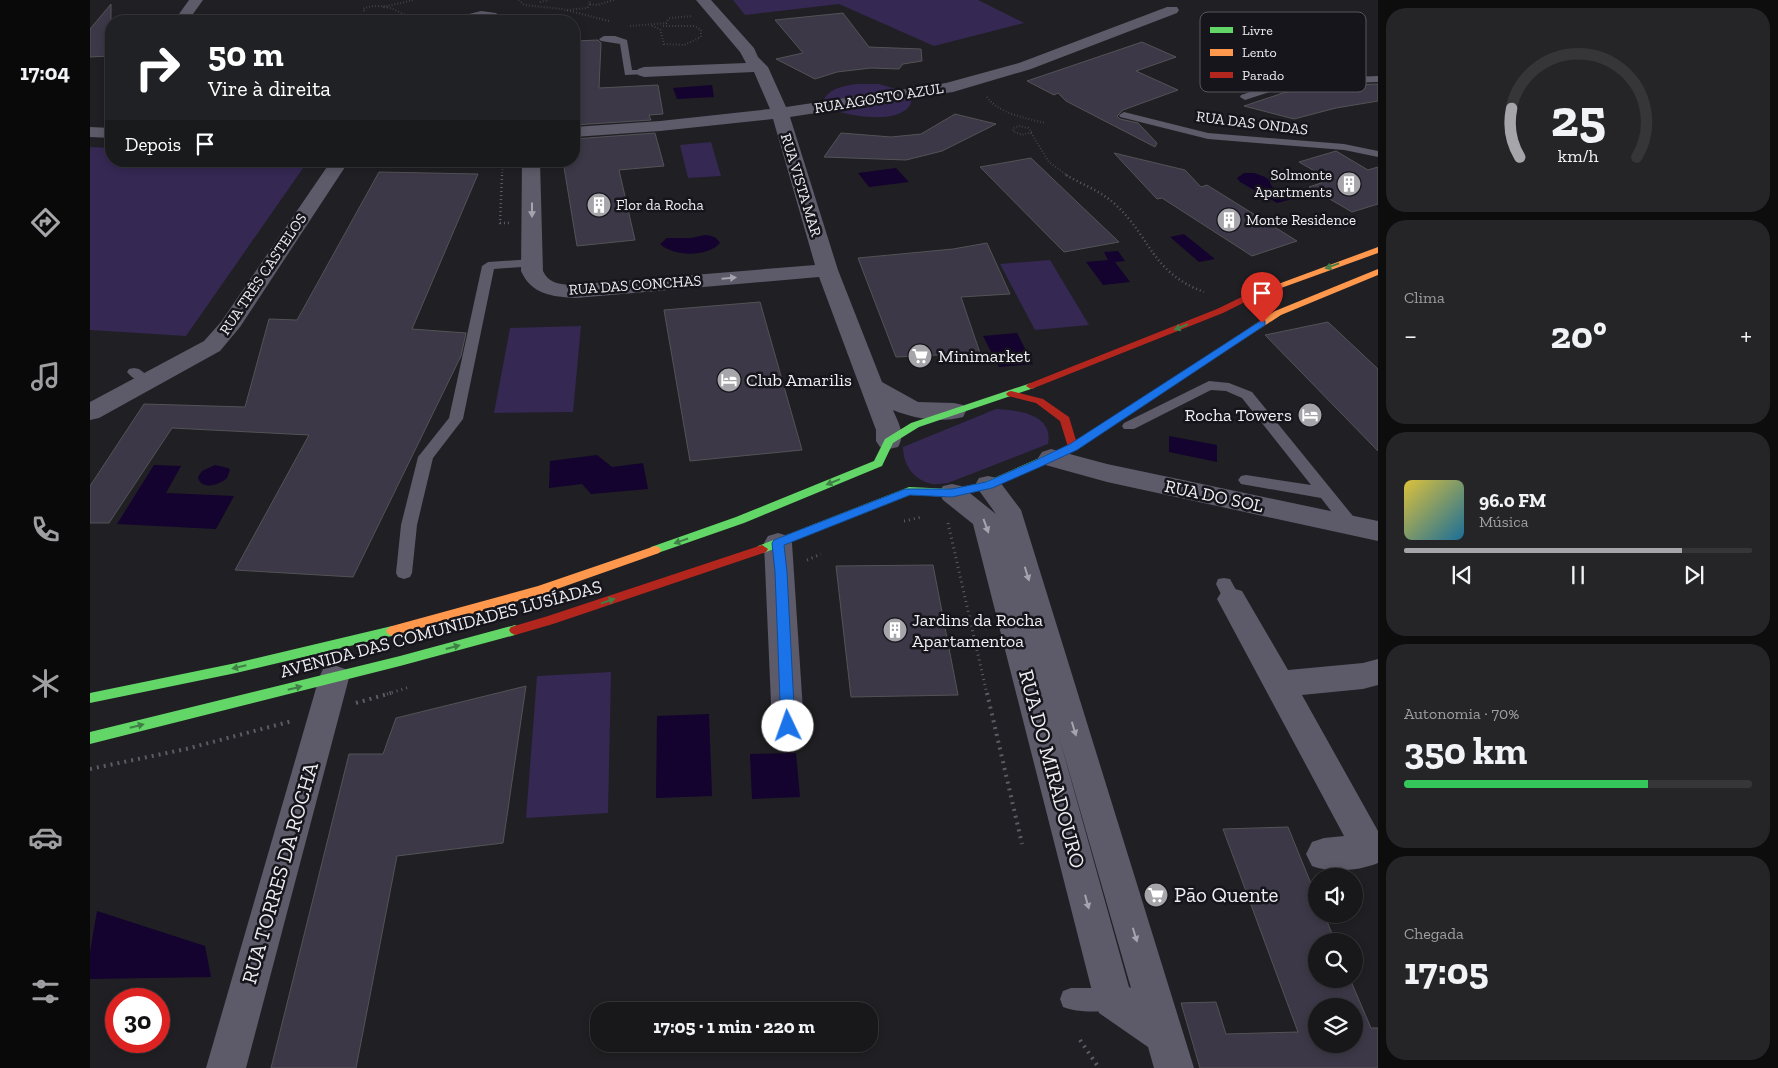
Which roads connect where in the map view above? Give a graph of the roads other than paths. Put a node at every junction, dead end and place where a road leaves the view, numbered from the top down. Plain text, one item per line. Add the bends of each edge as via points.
1 (196, 0) edge
2 (704, 0) edge
3 (484, 3) dead end
4 (1172, 10) dead end
5 (185, 15) edge
6 (495, 15) edge
7 (604, 39) dead end
8 (760, 67) junction
9 (644, 72) joint
10 (1260, 92) edge
11 (1245, 97) dead end
12 (780, 113) junction
13 (1124, 114) dead end
14 (580, 132) edge
15 (1378, 154) edge
16 (336, 167) edge
17 (531, 167) edge
18 (1378, 250) edge
19 (532, 263) junction
20 (827, 270) junction
21 (1378, 272) edge
22 (873, 387) junction
23 (1011, 394) junction
24 (954, 411) junction
25 (90, 412) edge
26 (1129, 426) dead end
27 (889, 441) junction
28 (1063, 452) junction
29 (896, 480) dead end
30 (1246, 480) dead end
31 (988, 485) junction
32 (909, 492) junction
33 (952, 493) junction
34 (1325, 493) junction
35 (1351, 525) junction
36 (1378, 531) edge
37 (778, 543) junction
38 (404, 573) dead end
39 (1228, 592) dead end
40 (1378, 672) edge
41 (334, 678) junction
42 (1280, 684) junction
43 (90, 698) edge
44 (788, 726) dead end
45 (90, 738) edge
46 (1324, 854) dead end
47 (1071, 999) dead end
48 (1113, 999) junction
49 (1165, 1035) junction
50 (226, 1068) edge
51 (1174, 1068) edge

1 - 5 street
2 - 8 street, RUA VISTA MAR
3 - 6 street
4 - 12 street, RUA AGOSTO AZUL via 1026,66 983,79 947,88
7 - 9 lane via 624,42 628,73
8 - 9 street
8 - 12 street, RUA VISTA MAR
10 - 11 lane
12 - 14 street, RUA AGOSTO AZUL
12 - 20 street, RUA VISTA MAR
13 - 15 lane, RUA DAS ONDAS via 1208,136 1344,147
16 - 25 street, RUA TRÊS CASTELOS via 212,346 141,377
17 -> 19 street, RUA DAS CONCHAS
18 -> 23 main road via 1246,298 1211,315
19 -> 20 street, RUA DAS CONCHAS via 534,278 540,284 566,291
19 - 38 lane via 488,266 456,418 426,456 409,525
20 - 22 street, RUA VISTA MAR
21 - 28 main road, AVENIDA DAS COMUNIDADES LUSÍADAS via 1278,312
22 - 24 street via 902,406 927,412
22 - 27 street, RUA VISTA MAR via 889,430
23 - 24 main road
23 - 28 main road via 1039,401 1065,419
24 - 27 main road via 915,424
26 - 34 lane via 1209,385 1235,389 1247,395
27 -> 43 main road, AVENIDA DAS COMUNIDADES LUSÍADAS via 881,466 740,520 540,590 393,631
28 - 31 main road, AVENIDA DAS COMUNIDADES LUSÍADAS
28 - 35 street, RUA DO SOL via 1107,473
29 - 32 main road
30 - 34 lane
31 - 33 main road, AVENIDA DAS COMUNIDADES LUSÍADAS
31 -> 49 street, RUA DO MIRADOURO via 1008,510
32 - 33 main road, AVENIDA DAS COMUNIDADES LUSÍADAS
32 - 37 main road, AVENIDA DAS COMUNIDADES LUSÍADAS
33 -> 48 street, RUA DO MIRADOURO via 985,519
34 - 35 lane
35 - 36 street, RUA DO SOL
41 -> 37 main road, AVENIDA DAS COMUNIDADES LUSÍADAS via 549,620
37 - 44 street
39 - 42 street
40 - 42 street
45 -> 41 main road, AVENIDA DAS COMUNIDADES LUSÍADAS
41 - 50 street, RUA TORRES DA ROCHA
42 - 46 street via 1370,850
47 - 48 lane
48 - 49 street
49 - 51 street, RUA DO MIRADOURO

